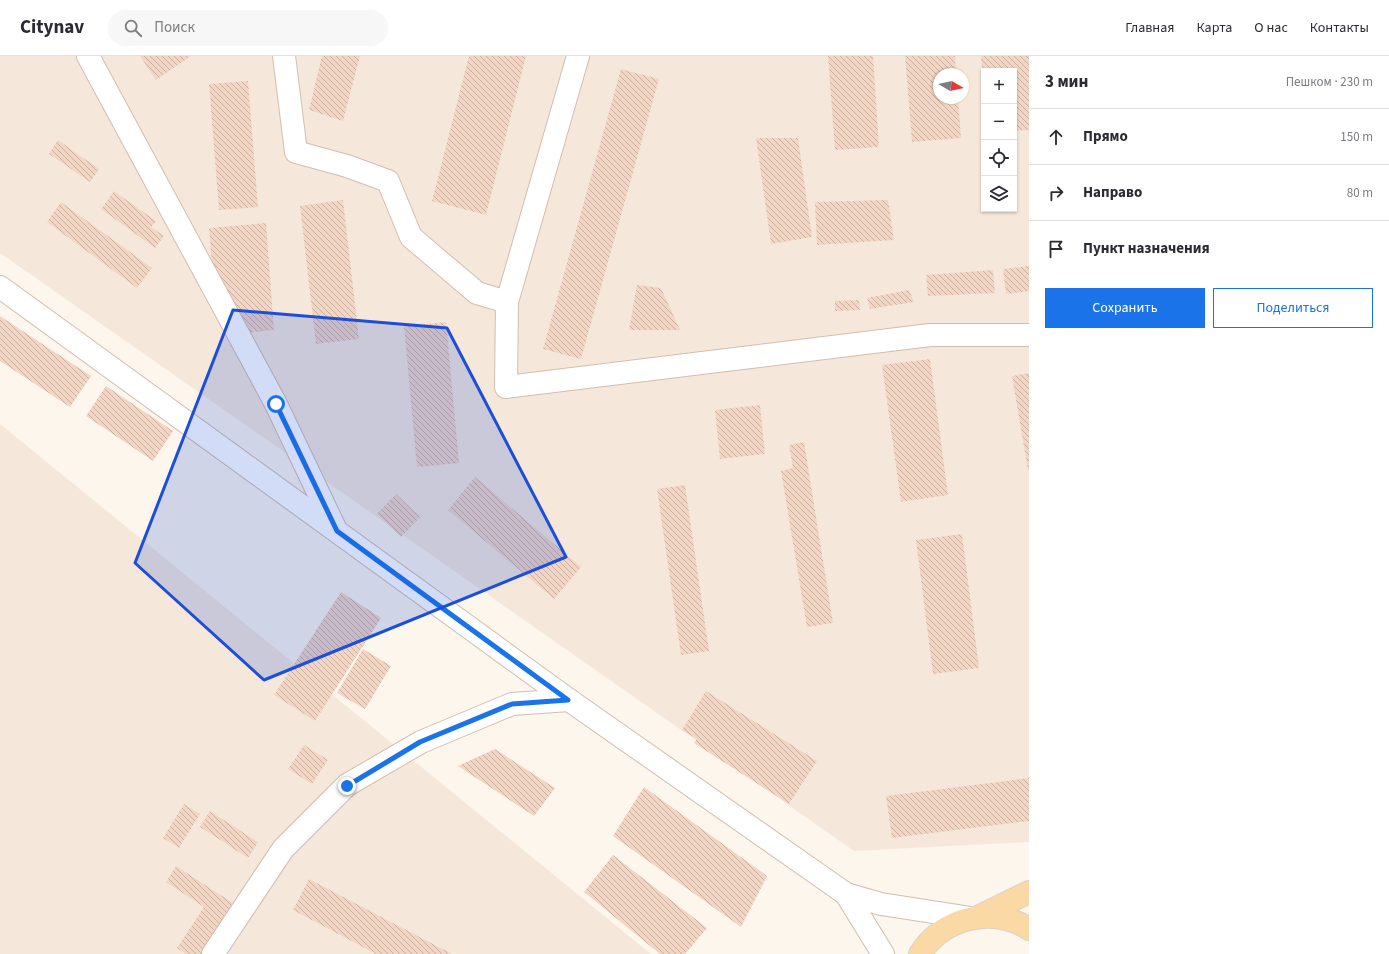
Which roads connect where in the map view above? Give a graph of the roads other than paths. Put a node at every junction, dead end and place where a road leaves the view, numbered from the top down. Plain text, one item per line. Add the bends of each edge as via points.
1 (88, 56) edge
2 (284, 56) edge
3 (578, 56) edge
4 (0, 287) edge
5 (506, 302) junction
6 (1029, 335) edge
7 (337, 531) junction
8 (568, 700) junction
9 (1029, 892) edge
10 (846, 894) junction
11 (974, 917) junction
12 (1029, 929) edge
13 (213, 954) edge
14 (883, 954) edge
15 (920, 954) edge

1 - 7 street via 276,404
2 - 5 street via 296,152 388,181 411,237 477,293
3 - 5 street
4 - 7 street
5 - 6 street via 506,387 930,334
7 - 8 street
8 - 10 street
8 - 13 street via 512,704 420,742 347,786 283,849
9 - 11 main road
10 - 11 street via 881,904
10 - 14 street
11 - 12 main road via 1000,918
11 - 15 main road via 947,927 927,943

